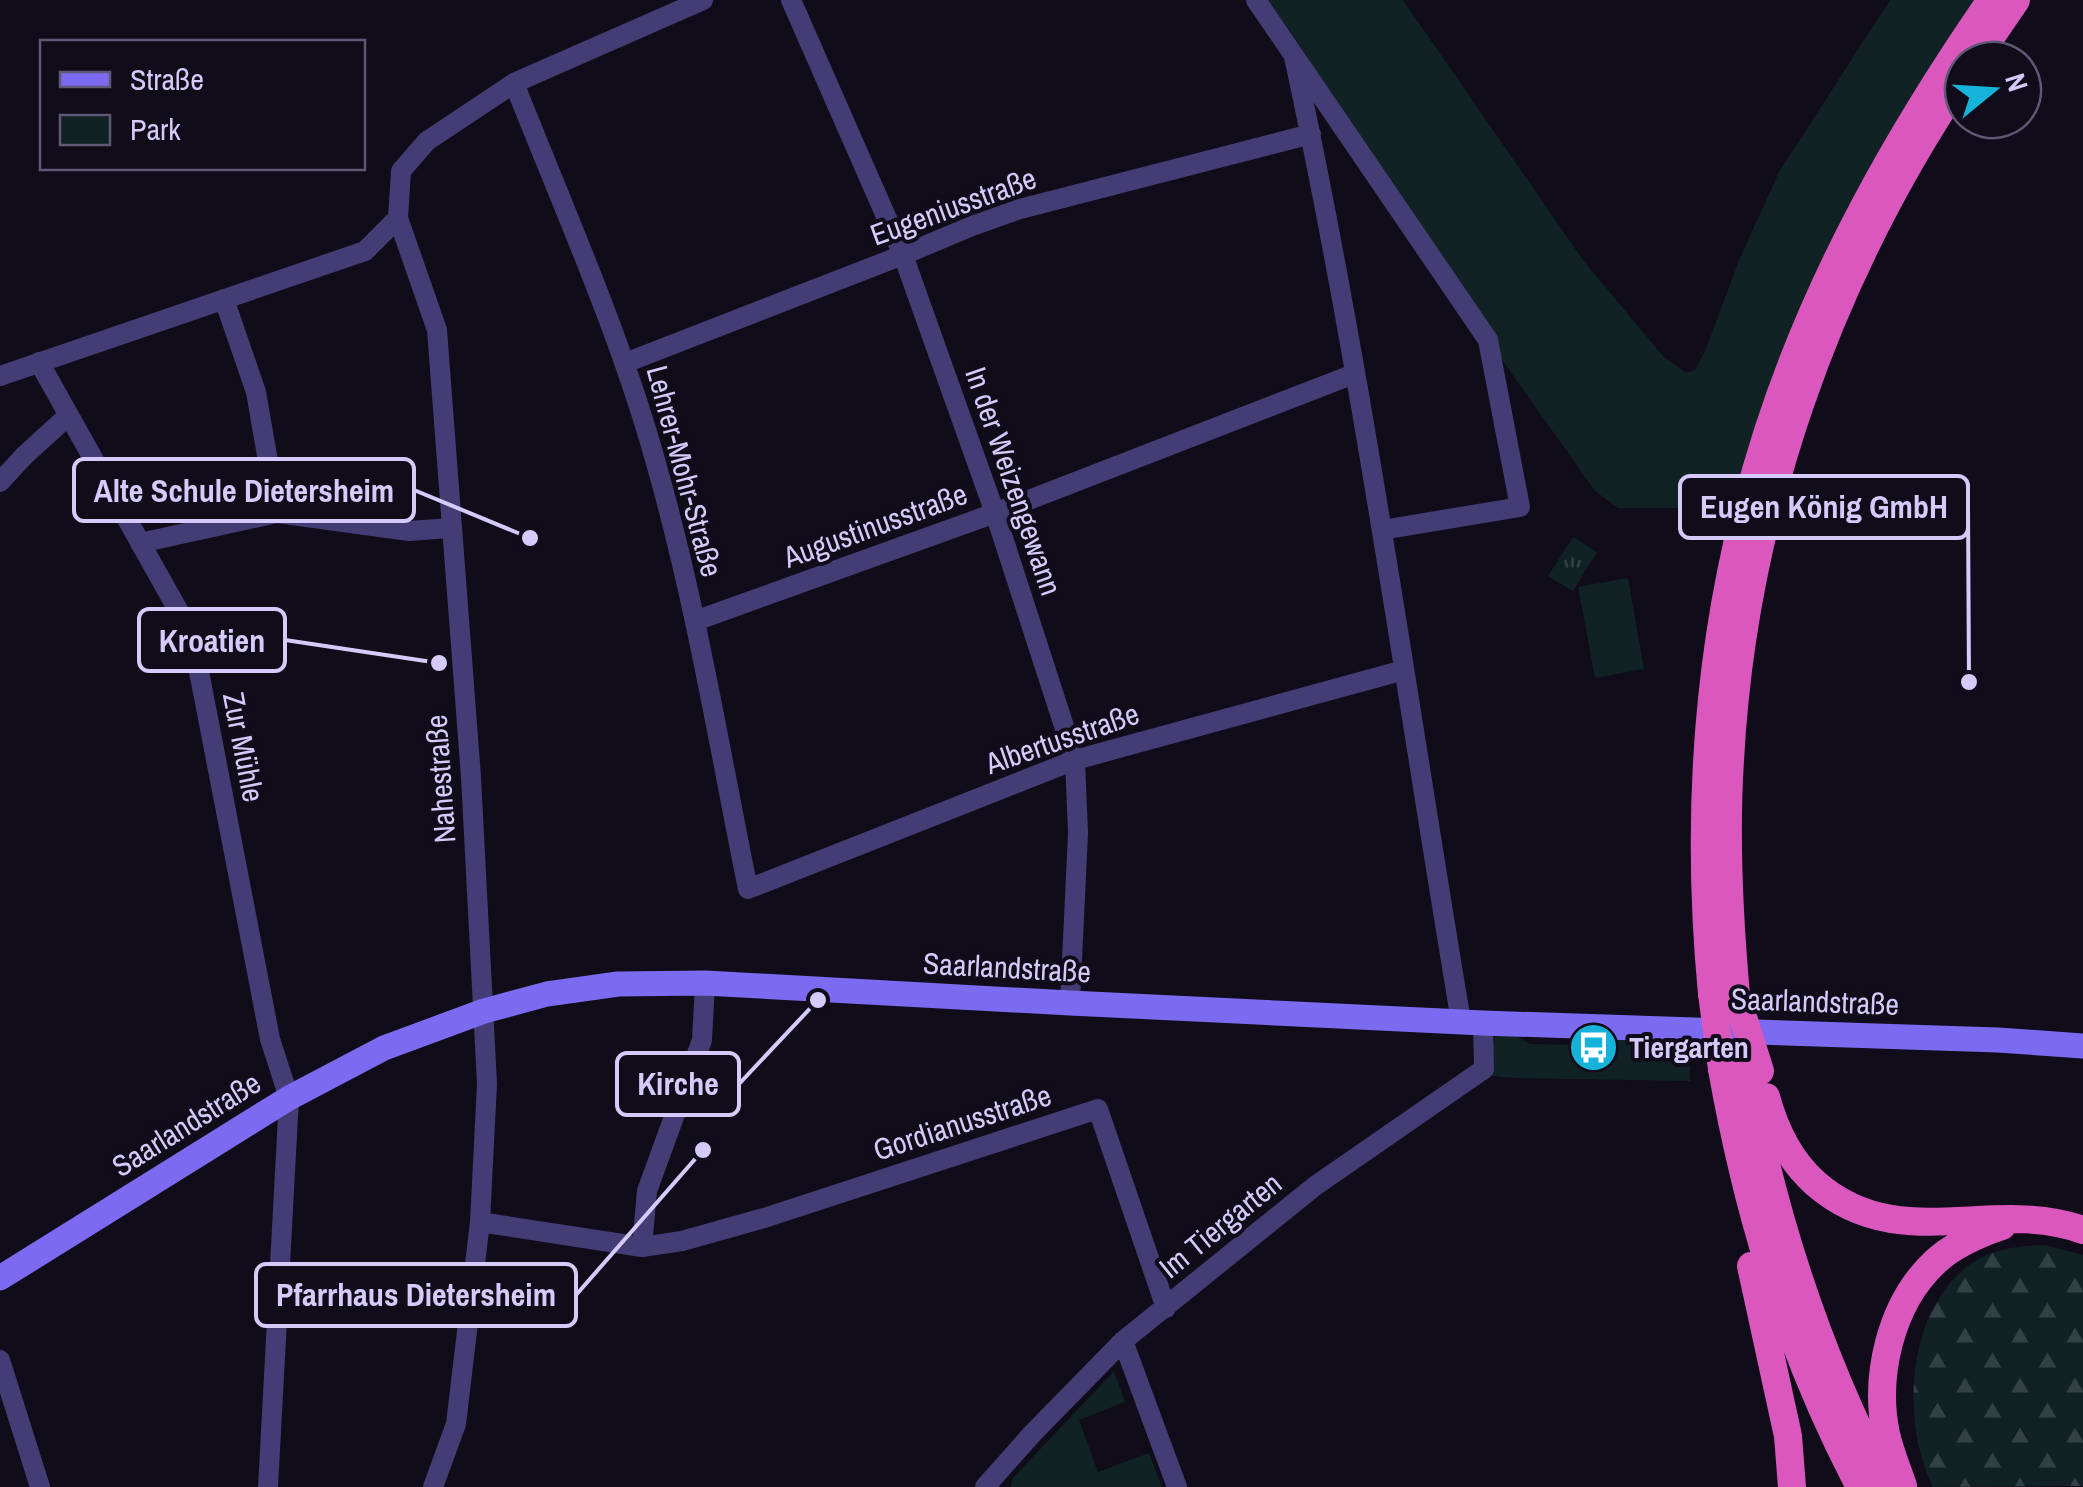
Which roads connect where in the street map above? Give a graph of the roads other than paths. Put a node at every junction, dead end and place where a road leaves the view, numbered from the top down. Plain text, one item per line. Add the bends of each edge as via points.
1 (704, 0) edge
2 (791, 0) edge
3 (1256, 0) edge
4 (1991, 0) edge
5 (2016, 0) edge
6 (1989, 40) edge
7 (1294, 57) junction
8 (514, 83) junction
9 (1943, 109) edge
10 (1311, 134) junction
11 (398, 218) junction
12 (903, 256) junction
13 (224, 299) junction
14 (38, 362) junction
15 (625, 364) junction
16 (1354, 374) junction
17 (0, 376) edge
18 (69, 415) junction
19 (0, 482) edge
20 (995, 513) junction
21 (278, 514) junction
22 (451, 528) junction
23 (1382, 530) junction
24 (140, 543) junction
25 (694, 622) junction
26 (1404, 670) junction
27 (1075, 760) junction
28 (748, 889) joint
29 (705, 982) junction
30 (1724, 995) junction
31 (1070, 1004) junction
32 (484, 1011) junction
33 (1472, 1022) junction
34 (2083, 1046) edge
35 (1742, 1070) junction
36 (289, 1098) junction
37 (1740, 1166) junction
38 (2037, 1220) junction
39 (480, 1222) junction
40 (2083, 1230) edge
41 (642, 1247) junction
42 (0, 1277) edge
43 (1166, 1308) junction
44 (1124, 1341) junction
45 (0, 1360) edge
46 (986, 1486) edge
47 (40, 1487) edge
48 (268, 1487) edge
49 (433, 1487) edge
50 (1178, 1487) edge
51 (1792, 1487) edge
52 (1860, 1487) edge
53 (1888, 1487) edge
54 (1903, 1487) edge

1 - 8 street
2 - 12 street, In der Weizengewann
3 - 7 street
4 - 30 highway via 1922,104 1847,240 1790,370 1750,489 1710,710 1704,812
5 - 6 highway
7 - 10 street
7 - 23 street via 1488,340 1520,507
8 - 11 street, Nahestraße via 427,140 401,171
8 - 15 street, Lehrer-Mohr-Straße
9 - 30 highway via 1886,205 1836,311 1795,420 1764,531 1742,644 1730,759
10 - 12 street, Eugeniusstraße via 1020,209
10 - 16 street
11 - 13 street via 366,250
11 - 22 street, Nahestraße via 436,330
12 - 15 street, Eugeniusstraße
12 - 20 street, In der Weizengewann
13 - 14 street
13 - 21 street via 256,392
14 - 17 street
14 - 18 street, Zur Mühle
15 - 25 street, Lehrer-Mohr-Straße
16 - 20 street, Augustinusstraße
16 - 23 street
18 - 19 street
18 - 24 street, Zur Mühle
20 - 25 street, Augustinusstraße
20 - 27 street, In der Weizengewann
21 - 22 street via 409,531
21 - 24 street
22 - 32 street, Nahestraße
23 - 26 street
24 - 36 street, Zur Mühle via 196,656 270,1039
25 - 28 street, Lehrer-Mohr-Straße
26 - 27 street, Albertusstraße
26 - 33 street
27 - 28 street, Albertusstraße
27 - 31 street, In der Weizengewann
29 - 31 main road, Saarlandstraße
29 - 32 main road, Saarlandstraße via 618,984
29 - 41 street via 702,1040 647,1191
30 - 35 highway, bridge
31 - 33 main road, Saarlandstraße
32 - 36 main road, Saarlandstraße via 384,1048
32 - 39 street, Nahestraße
33 - 34 main road, Saarlandstraße
33 - 43 street, Im Tiergarten via 1484,1068 1315,1186
35 - 37 highway
35 - 38 highway via 1787,1150 1839,1201 1899,1222
35 - 53 highway via 1803,1294 1845,1402
36 - 42 main road, Saarlandstraße
36 - 48 street
37 - 51 highway via 1742,1227 1774,1362
37 - 52 highway via 1787,1322
38 - 40 highway
38 - 54 highway via 1965,1240 1934,1262 1908,1298 1890,1339 1882,1385 1886,1432
39 - 41 street, Gordianusstraße
39 - 49 street, Nahestraße via 456,1424
41 - 43 street, Gordianusstraße via 764,1218 1098,1110
43 - 44 street, Im Tiergarten
44 - 46 street, Im Tiergarten
44 - 50 street
45 - 47 street

